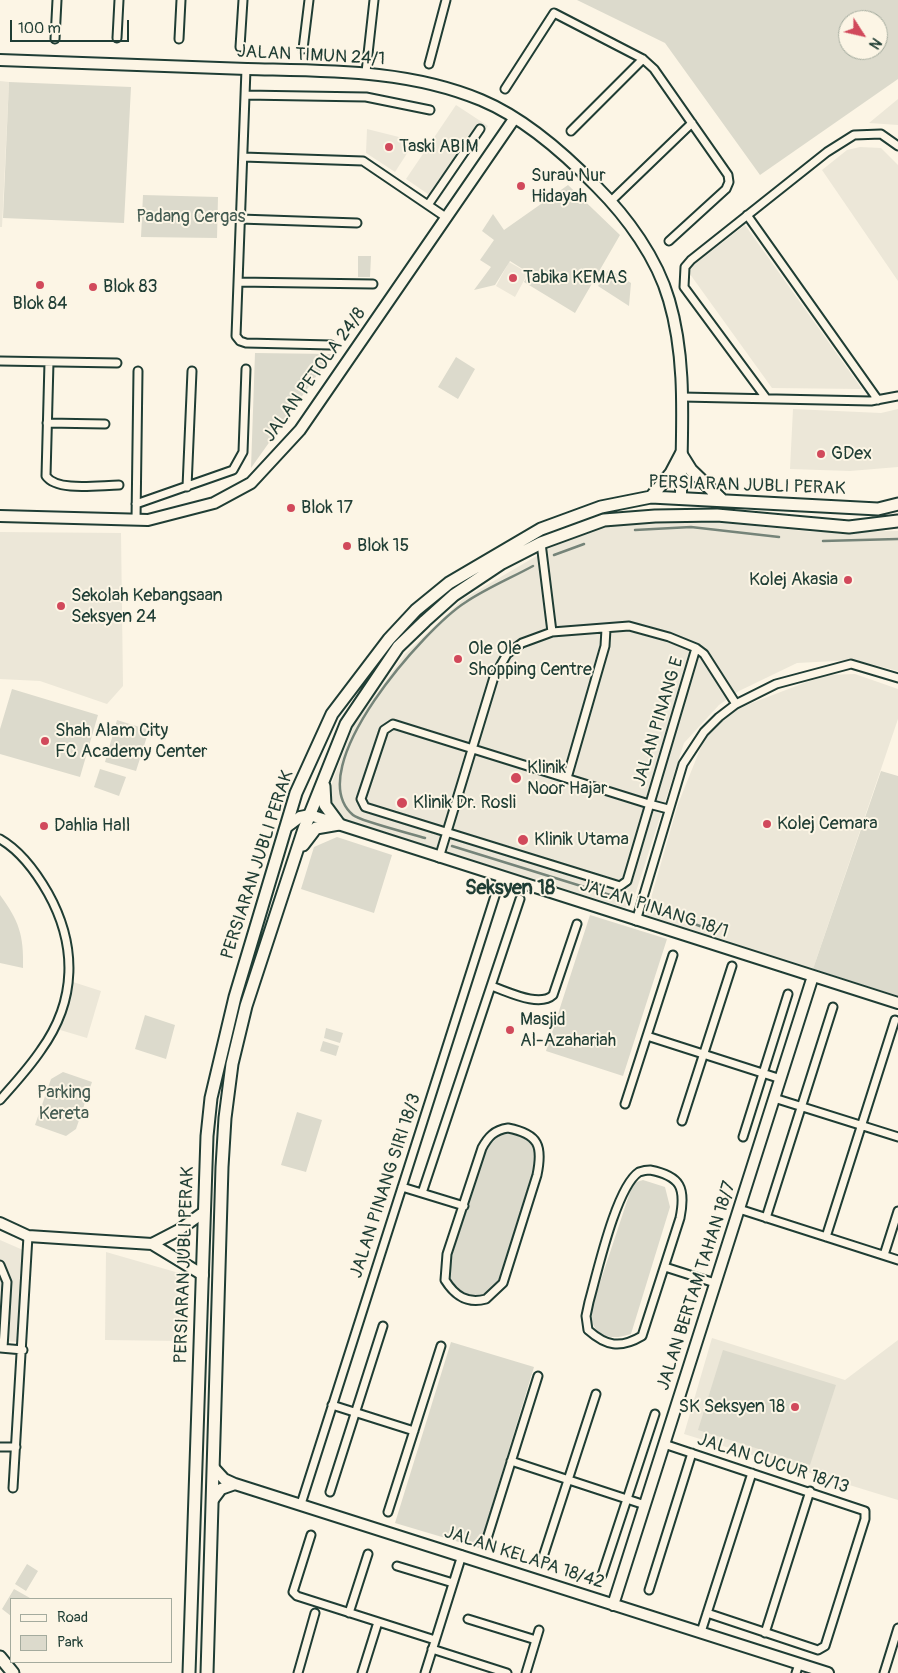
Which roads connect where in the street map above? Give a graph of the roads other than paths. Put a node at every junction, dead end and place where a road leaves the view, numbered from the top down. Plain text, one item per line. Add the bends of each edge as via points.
1 (57, 0) edge
2 (119, 0) edge
3 (181, 0) edge
4 (243, 0) edge
5 (308, 0) edge
6 (374, 0) edge
7 (446, 0) edge
8 (117, 38) dead end
9 (55, 39) dead end
10 (179, 39) dead end
11 (240, 47) dead end
12 (303, 49) dead end
13 (643, 59) junction
14 (0, 60) edge
15 (429, 64) dead end
16 (246, 69) junction
17 (366, 72) junction
18 (505, 89) dead end
19 (245, 95) junction
20 (430, 110) dead end
21 (514, 119) junction
22 (692, 123) junction
23 (480, 129) dead end
24 (571, 132) dead end
25 (898, 146) edge
26 (242, 157) junction
27 (611, 201) junction
28 (428, 205) junction
29 (747, 215) junction
30 (447, 218) junction
31 (240, 219) junction
32 (357, 223) dead end
33 (669, 241) dead end
34 (238, 282) junction
35 (373, 284) dead end
36 (331, 345) dead end
37 (0, 361) edge
38 (49, 362) junction
39 (117, 363) dead end
40 (246, 369) dead end
41 (138, 371) dead end
42 (192, 371) dead end
43 (898, 396) edge
44 (682, 397) junction
45 (766, 398) junction
46 (878, 400) junction
47 (47, 423) junction
48 (105, 424) dead end
49 (681, 454) junction
50 (119, 486) dead end
51 (187, 487) junction
52 (651, 497) junction
53 (681, 498) junction
54 (722, 500) junction
55 (136, 504) junction
56 (898, 504) edge
57 (718, 515) junction
58 (0, 516) edge
59 (136, 520) junction
60 (898, 521) edge
61 (541, 543) junction
62 (606, 629) junction
63 (552, 632) junction
64 (696, 648) junction
65 (898, 678) edge
66 (736, 704) junction
67 (473, 748) junction
68 (328, 767) junction
69 (567, 778) junction
70 (650, 804) junction
71 (668, 809) junction
72 (310, 815) junction
73 (339, 824) junction
74 (288, 826) junction
75 (447, 832) junction
76 (0, 839) edge
77 (439, 858) junction
78 (294, 861) junction
79 (500, 877) junction
80 (520, 899) dead end
81 (636, 921) junction
82 (576, 924) dead end
83 (673, 956) dead end
84 (732, 966) dead end
85 (813, 976) junction
86 (491, 986) junction
87 (788, 994) dead end
88 (898, 1003) edge
89 (833, 1007) dead end
90 (895, 1020) dead end
91 (647, 1036) junction
92 (704, 1054) junction
93 (763, 1073) junction
94 (781, 1078) junction
95 (774, 1098) junction
96 (0, 1100) edge
97 (625, 1104) dead end
98 (801, 1106) junction
99 (682, 1121) dead end
100 (861, 1125) junction
101 (743, 1137) dead end
102 (898, 1137) edge
103 (402, 1187) junction
104 (422, 1193) junction
105 (464, 1206) junction
106 (739, 1210) junction
107 (898, 1211) edge
108 (204, 1212) junction
109 (766, 1218) junction
110 (0, 1223) edge
111 (28, 1236) junction
112 (826, 1237) junction
113 (152, 1244) junction
114 (884, 1255) junction
115 (898, 1260) edge
116 (0, 1265) edge
117 (665, 1267) junction
118 (203, 1275) junction
119 (715, 1283) junction
120 (384, 1326) dead end
121 (441, 1346) dead end
122 (2, 1348) edge
123 (23, 1350) junction
124 (538, 1376) dead end
125 (596, 1394) dead end
126 (332, 1405) junction
127 (356, 1413) junction
128 (655, 1414) dead end
129 (414, 1431) junction
130 (664, 1444) junction
131 (0, 1447) edge
132 (16, 1447) junction
133 (692, 1453) junction
134 (511, 1461) junction
135 (214, 1468) junction
136 (752, 1473) junction
137 (568, 1480) junction
138 (235, 1484) junction
139 (14, 1488) dead end
140 (810, 1491) junction
141 (330, 1492) dead end
142 (627, 1500) junction
143 (212, 1501) junction
144 (301, 1504) junction
145 (645, 1505) junction
146 (388, 1512) dead end
147 (311, 1535) dead end
148 (485, 1545) dead end
149 (368, 1554) dead end
150 (462, 1555) junction
151 (542, 1560) dead end
152 (398, 1566) dead end
153 (602, 1575) dead end
154 (453, 1583) junction
155 (649, 1590) dead end
156 (612, 1605) junction
157 (315, 1613) dead end
158 (349, 1613) junction
159 (707, 1613) junction
160 (468, 1618) dead end
161 (378, 1622) junction
162 (898, 1628) edge
163 (539, 1630) dead end
164 (701, 1632) junction
165 (765, 1633) junction
166 (435, 1640) junction
167 (536, 1640) junction
168 (432, 1649) junction
169 (0, 1658) edge
170 (482, 1665) junction
171 (798, 1668) edge
172 (12, 1673) edge
173 (188, 1673) edge
174 (207, 1673) edge
175 (298, 1673) edge
176 (362, 1673) edge
177 (425, 1673) edge
178 (480, 1673) edge
179 (507, 1673) edge
180 (526, 1673) edge
181 (828, 1673) edge
182 (884, 1673) edge

1 - 9 street
2 - 8 street
3 - 10 street
4 - 11 street
5 - 12 street
6 - 17 street
7 - 15 street
13 - 18 street via 554,13
13 - 22 street via 654,69
13 - 24 street
14 - 16 street, JALAN TIMUN 24/1
16 - 17 street, JALAN TIMUN 24/1
16 - 19 street
17 - 21 street, JALAN TIMUN 24/1 via 434,84 482,100
19 - 20 street via 366,97
19 - 26 street
21 - 27 street, JALAN TIMUN 24/1 via 570,159
21 - 30 street, JALAN PETOLA 24/8
22 - 27 street
22 - 33 street via 728,175 729,182 726,189
23 - 28 street
25 - 29 street via 881,134 854,135 827,152
26 - 28 street via 363,161
26 - 31 street
27 - 44 street, JALAN TIMUN 24/1 via 648,251 666,292 680,361
28 - 30 street
29 - 45 street via 691,260 685,267 684,287
29 - 46 street
30 - 59 street, JALAN PETOLA 24/8 via 300,430 251,483 214,503 148,520
31 - 32 street
31 - 34 street
34 - 35 street
34 - 36 street via 236,336 240,341
37 - 38 street
38 - 39 street
38 - 47 street
40 - 51 street via 243,452 233,470
41 - 55 street
42 - 51 street
43 - 46 street
44 - 45 street
44 - 49 street, JALAN TIMUN 24/1
45 - 46 street
47 - 48 street
47 - 50 street via 46,476 50,482 61,486
49 - 52 main road via 672,473
49 - 53 street, JALAN TIMUN 24/1
49 - 54 main road via 691,470
51 - 55 street
52 - 53 main road, PERSIARAN JUBLI PERAK
52 - 74 main road, PERSIARAN JUBLI PERAK via 601,507 541,529 449,583 416,610 389,639 332,714 296,793
53 - 54 main road, PERSIARAN JUBLI PERAK
53 - 57 main road via 692,507
54 - 56 main road, PERSIARAN JUBLI PERAK via 878,509
55 - 59 street
57 - 60 main road, PERSIARAN JUBLI PERAK via 849,527
57 - 61 main road, PERSIARAN JUBLI PERAK via 604,520
58 - 59 street, JALAN PETOLA 24/8
61 - 63 street
61 - 68 main road, PERSIARAN JUBLI PERAK via 502,563 454,595 398,647 346,724
62 - 63 street
62 - 64 street via 629,626
62 - 69 street via 600,664
63 - 67 street via 522,643 499,665
64 - 66 street via 709,660
64 - 70 street, JALAN PINANG E
65 - 66 street via 851,664 789,679
66 - 71 street via 692,747
67 - 69 street
67 - 75 street
67 - 75 street via 393,724 384,730 372,762 361,798 365,807
68 - 72 main road, PERSIARAN JUBLI PERAK
68 - 73 main road via 325,806
69 - 70 street
70 - 71 street
70 - 75 street, JALAN PINANG E via 627,881 620,886
71 - 81 street
72 - 73 street, JALAN PINANG 18/1
72 - 74 street via 300,817
72 - 78 main road, PERSIARAN JUBLI PERAK
73 - 77 street, JALAN PINANG 18/1
73 - 78 main road via 313,830
74 - 108 main road, PERSIARAN JUBLI PERAK via 235,996 211,1098
75 - 77 street
76 - 96 street via 22,856 55,906 68,942 69,974 69,988 52,1033
77 - 79 street, JALAN PINANG 18/1
78 - 135 main road, PERSIARAN JUBLI PERAK via 246,1006 227,1092
79 - 81 street, JALAN PINANG 18/1
79 - 103 street, JALAN PINANG SIRI 18/3
80 - 86 street
81 - 85 street, JALAN PINANG 18/1
82 - 86 street via 549,999 538,1000
83 - 91 street
84 - 92 street
85 - 88 street, JALAN PINANG 18/1
85 - 94 street, JALAN BERTAM TAHAN 18/7
86 - 104 street
87 - 93 street
89 - 98 street
90 - 100 street
91 - 92 street
91 - 97 street
92 - 93 street
92 - 99 street
93 - 94 street
93 - 101 street
94 - 95 street, JALAN BERTAM TAHAN 18/7
95 - 98 street
95 - 106 street, JALAN BERTAM TAHAN 18/7
98 - 100 street
98 - 109 street
100 - 102 street
100 - 112 street
103 - 104 street
103 - 126 street, JALAN PINANG SIRI 18/3
104 - 105 street
105 - 105 street via 488,1137 508,1128 531,1135 538,1144 538,1171 503,1282 486,1299 477,1301 458,1296 445,1280 447,1254
106 - 109 street
106 - 119 street, JALAN BERTAM TAHAN 18/7
107 - 114 street
108 - 113 street
108 - 118 main road, PERSIARAN JUBLI PERAK
109 - 112 street
110 - 111 street
111 - 113 street
111 - 123 street
112 - 114 street
113 - 118 street
114 - 115 street
116 - 122 street via 7,1282
117 - 117 street via 642,1336 619,1345 600,1341 588,1330 589,1302 621,1196 640,1172 650,1170 668,1174 679,1183 683,1202
117 - 119 street
118 - 173 main road, PERSIARAN JUBLI PERAK
119 - 130 street, JALAN BERTAM TAHAN 18/7
120 - 127 street
121 - 129 street
122 - 123 street
123 - 132 street
124 - 134 street
125 - 137 street
126 - 127 street
126 - 144 street, JALAN PINANG SIRI 18/3
127 - 129 street
127 - 141 street
128 - 142 street
129 - 146 street
130 - 133 street, JALAN CUCUR 18/13
130 - 145 street, JALAN BERTAM TAHAN 18/7
131 - 132 street
132 - 139 street
133 - 136 street, JALAN CUCUR 18/13
133 - 155 street
134 - 137 street
134 - 148 street
135 - 138 street, JALAN KELAPA 18/42 via 224,1479
135 - 143 main road, PERSIARAN JUBLI PERAK
136 - 140 street, JALAN CUCUR 18/13
136 - 159 street
137 - 142 street
137 - 151 street
138 - 143 street via 221,1489
138 - 144 street, JALAN KELAPA 18/42
140 - 165 street
140 - 165 street, JALAN CUCUR 18/13 via 865,1511 825,1646 818,1650
142 - 145 street
142 - 153 street
143 - 174 main road, PERSIARAN JUBLI PERAK
144 - 150 street, JALAN KELAPA 18/42
145 - 156 street, JALAN BERTAM TAHAN 18/7
147 - 158 street via 294,1592 297,1596
149 - 158 street
150 - 154 street
150 - 156 street, JALAN KELAPA 18/42
152 - 154 street
154 - 166 street
156 - 164 street, JALAN KELAPA 18/42
157 - 175 street
158 - 161 street
159 - 164 street
159 - 165 street
160 - 167 street
161 - 166 street
161 - 176 street
162 - 182 street
163 - 167 street
164 - 171 street, JALAN KELAPA 18/42
166 - 168 street
167 - 180 street
168 - 170 street
168 - 177 street
169 - 172 main road
170 - 178 street
170 - 179 street
171 - 181 street, JALAN KELAPA 18/42

